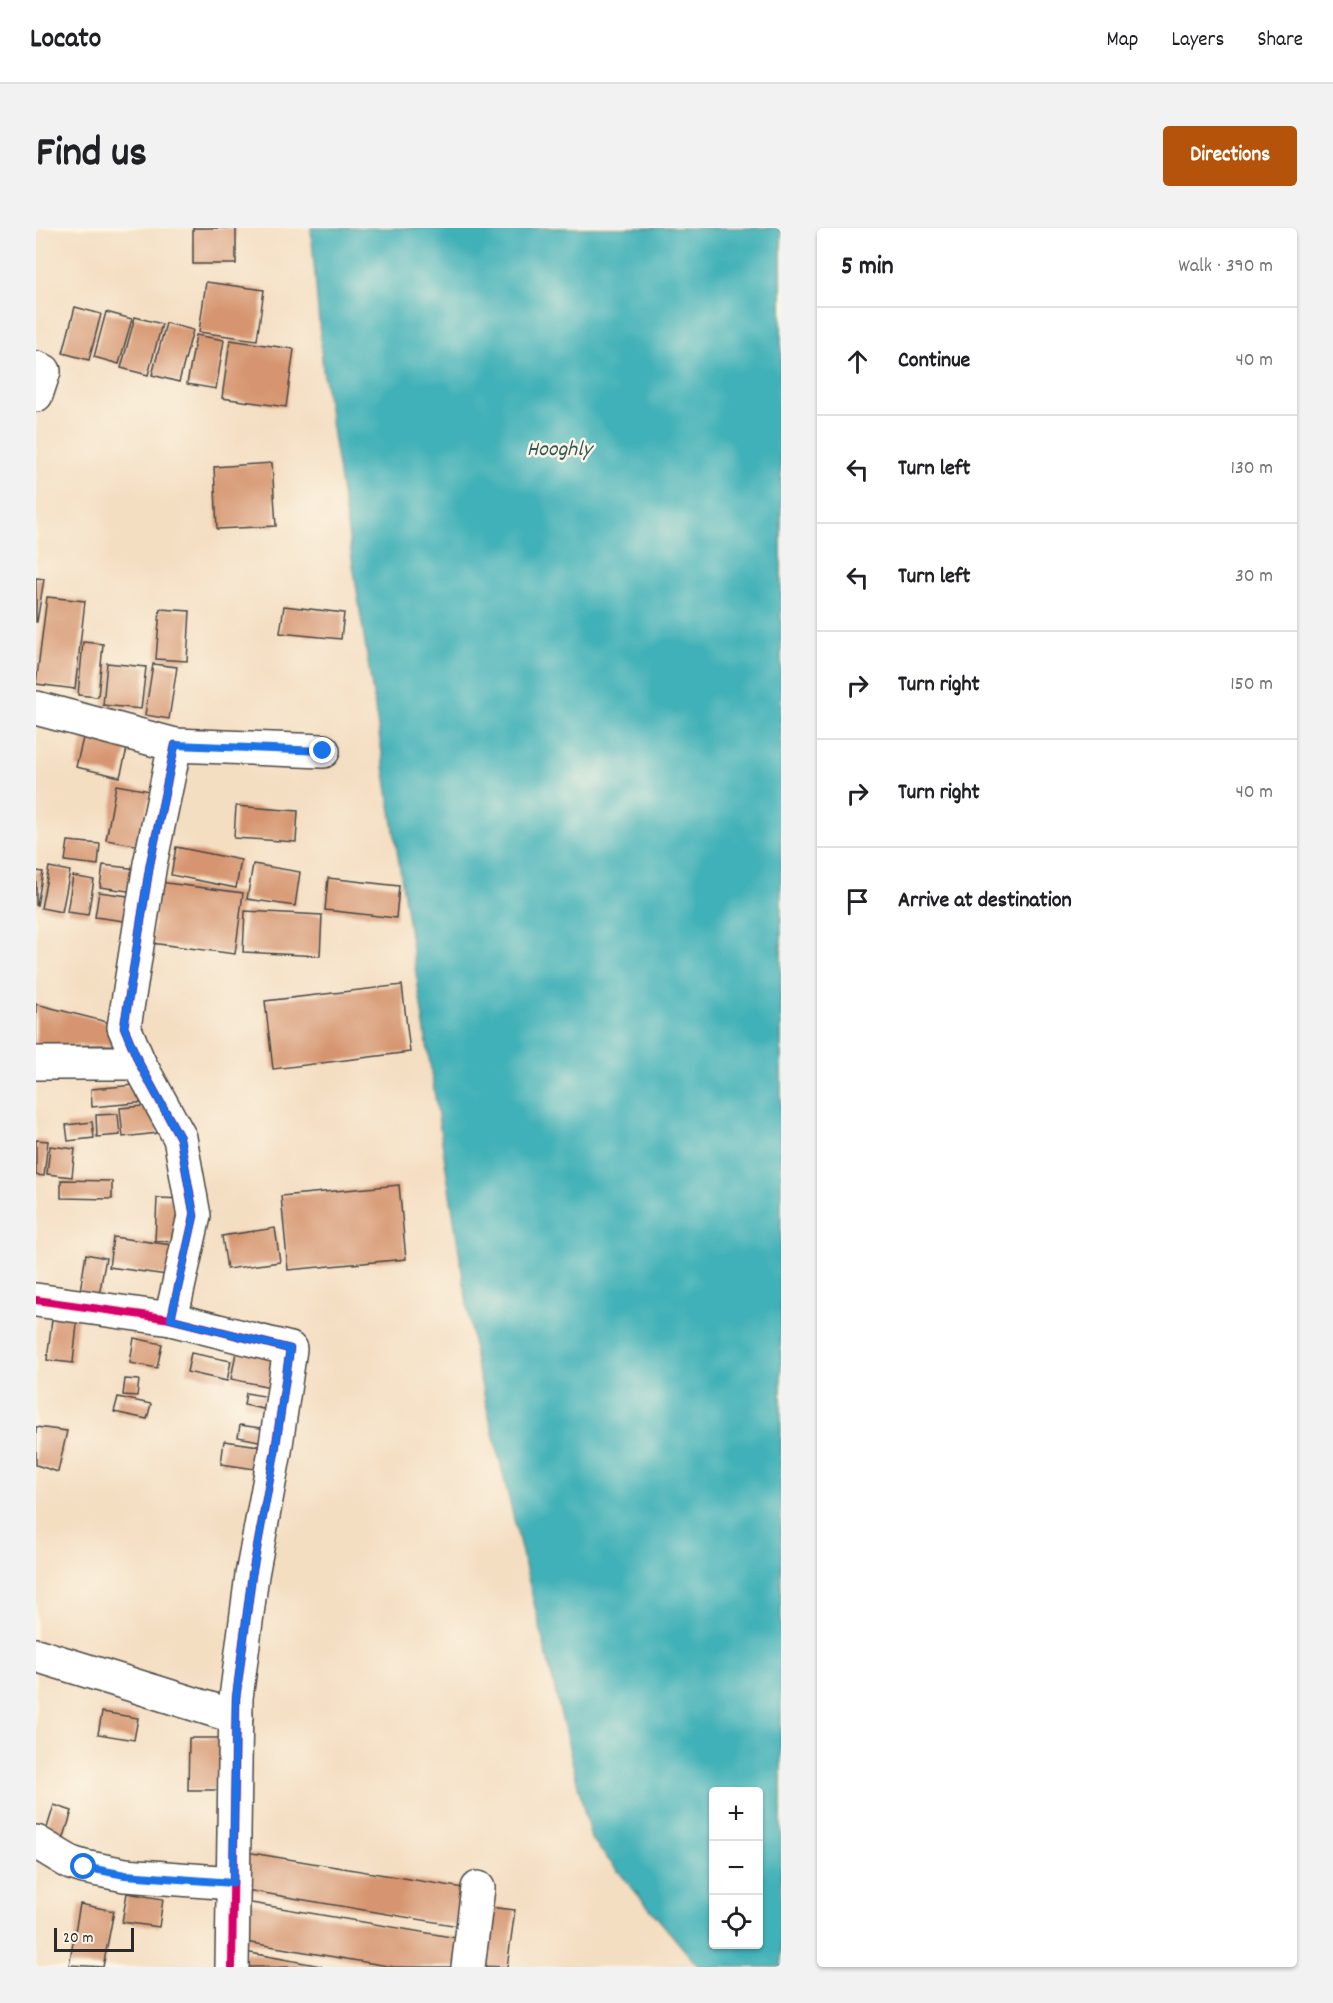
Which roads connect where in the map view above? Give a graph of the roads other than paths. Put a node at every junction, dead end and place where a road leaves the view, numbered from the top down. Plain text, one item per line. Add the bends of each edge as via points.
1 (36, 368) edge
2 (36, 395) edge
3 (36, 708) edge
4 (175, 745) junction
5 (323, 751) dead end
6 (36, 1063) edge
7 (139, 1063) junction
8 (36, 1300) edge
9 (171, 1319) junction
10 (36, 1654) edge
11 (236, 1717) junction
12 (36, 1842) edge
13 (233, 1883) junction
14 (478, 1888) dead end
15 (232, 1967) edge
16 (468, 1967) edge

1 - 2 street via 44,371
3 - 4 street
4 - 5 street
4 - 7 street via 150,864 124,1027
6 - 7 street
7 - 9 street via 180,1138 194,1216
8 - 9 street
9 - 11 street via 290,1349 252,1575
10 - 11 street
11 - 13 street
12 - 13 street via 84,1867 125,1875
13 - 15 street
14 - 16 street

